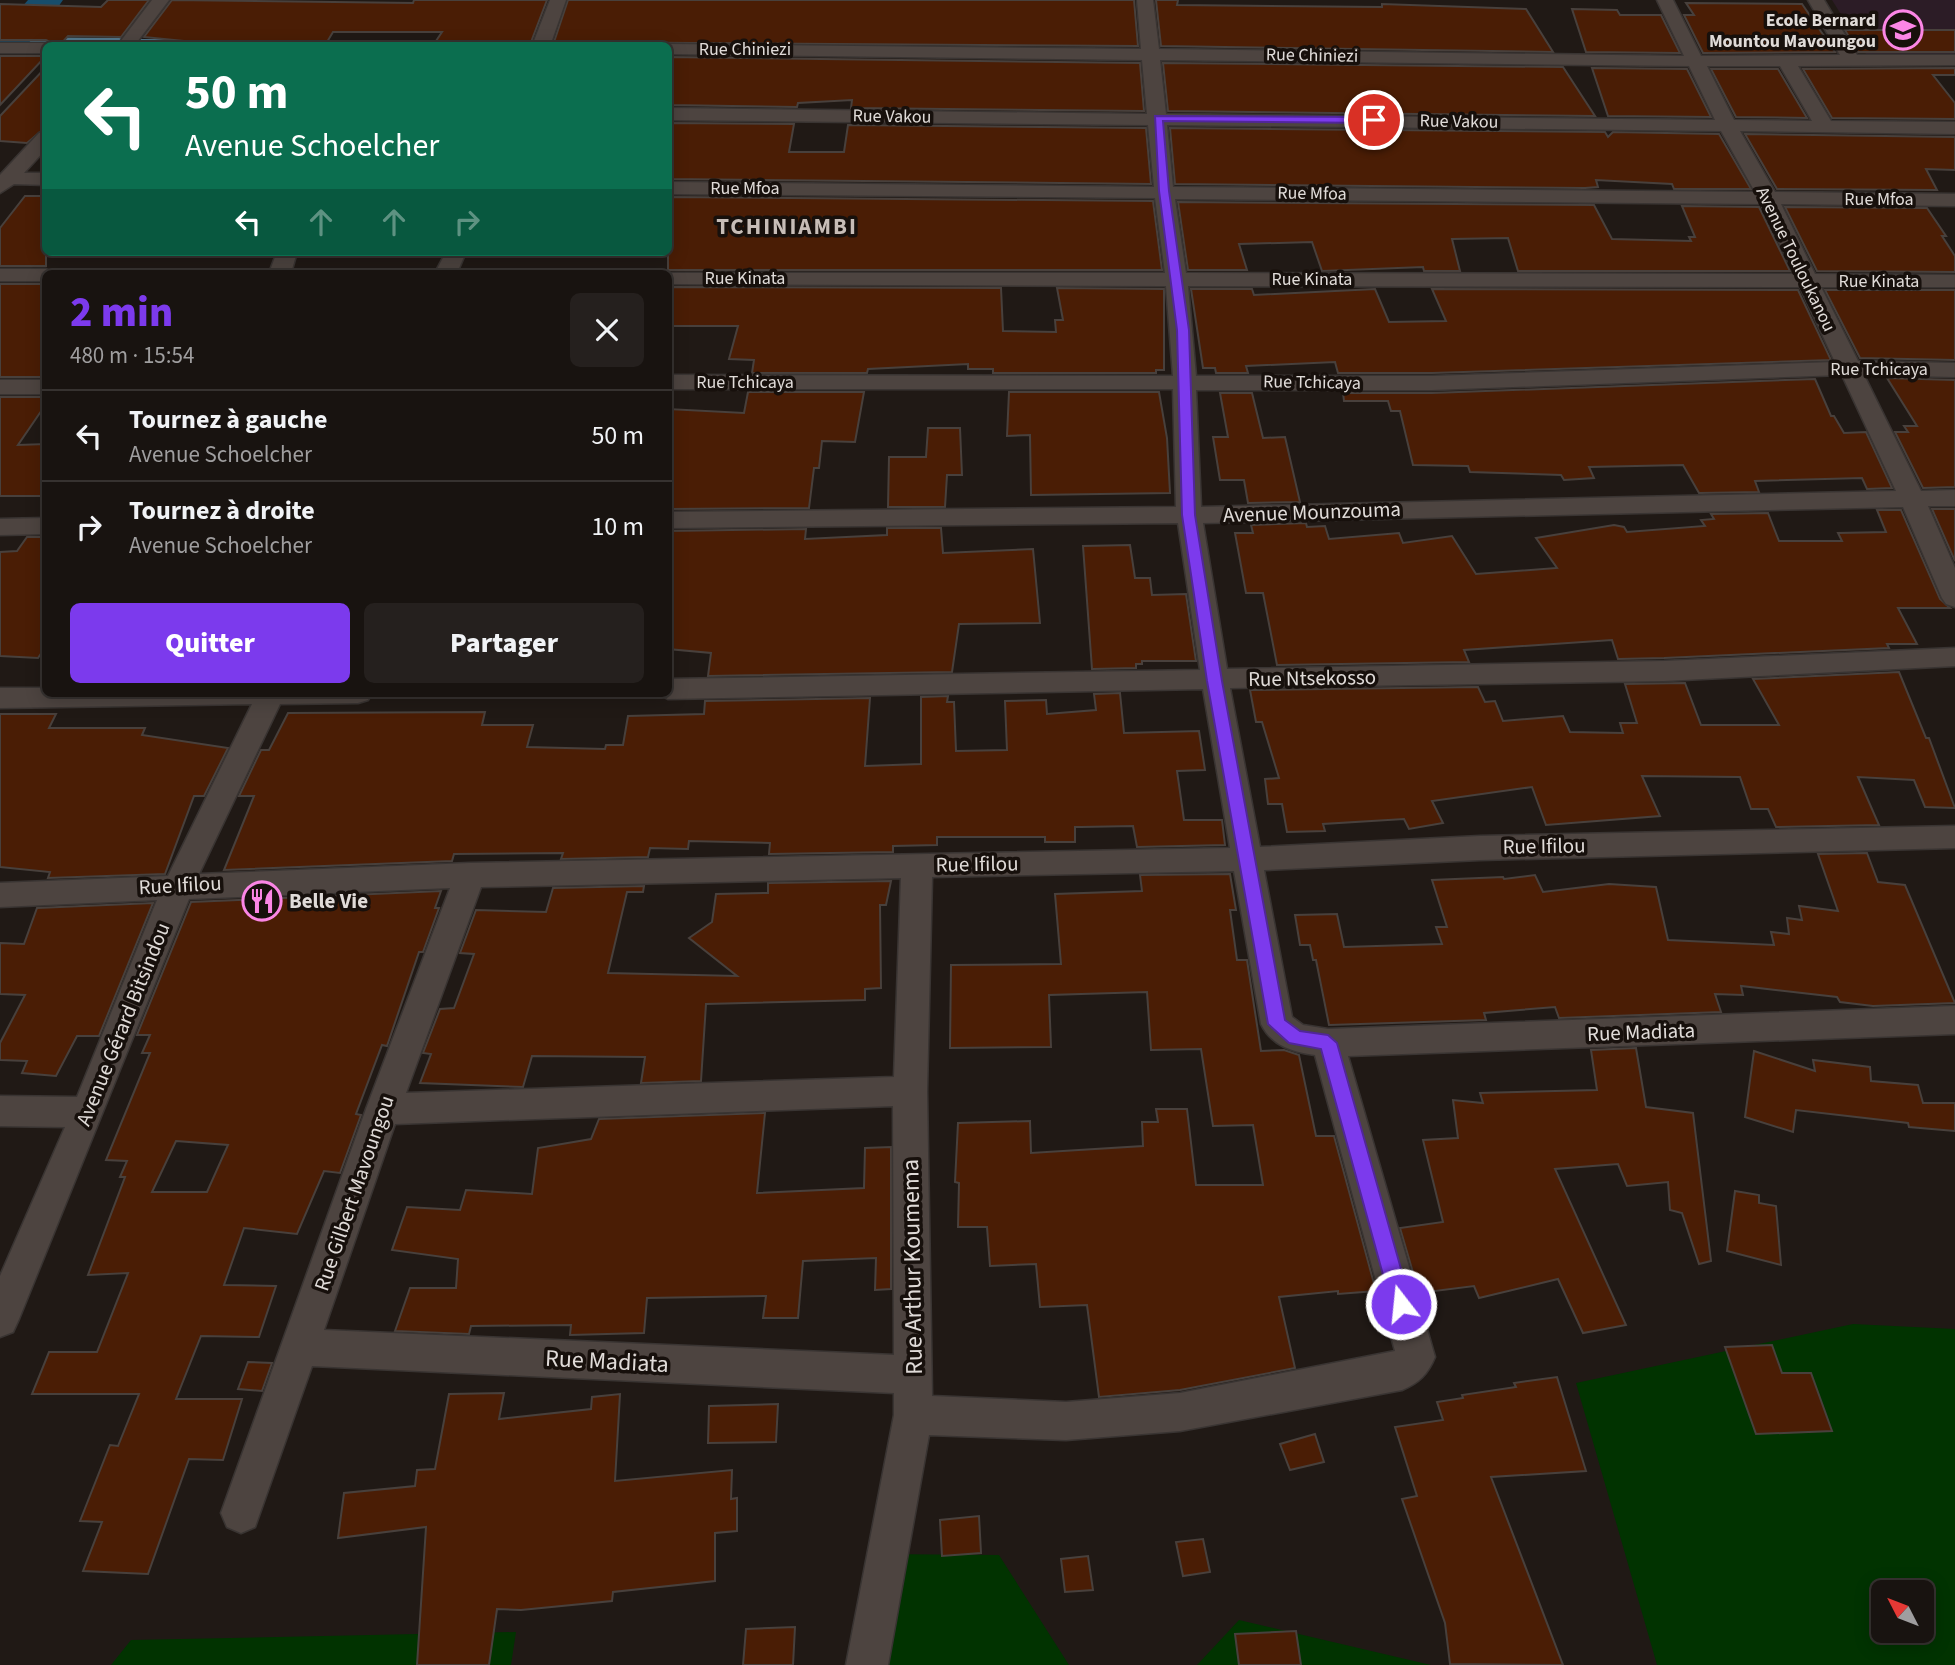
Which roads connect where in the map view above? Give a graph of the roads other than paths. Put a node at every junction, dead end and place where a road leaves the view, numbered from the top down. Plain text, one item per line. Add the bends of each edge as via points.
1 (161, 0) edge
2 (558, 0) edge
3 (1145, 0) edge
4 (1665, 0) edge
5 (1816, 0) edge
6 (128, 42) edge
7 (542, 42) edge
8 (0, 48) edge
9 (42, 48) edge
10 (672, 49) edge
11 (1149, 53) junction
12 (1955, 60) edge
13 (1695, 61) junction
14 (1786, 61) junction
15 (1852, 61) junction
16 (672, 114) edge
17 (1158, 118) junction
18 (1726, 123) junction
19 (1825, 127) junction
20 (1955, 128) edge
21 (42, 141) edge
22 (42, 179) edge
23 (4, 183) edge
24 (672, 188) edge
25 (1164, 191) junction
26 (1768, 198) junction
27 (1955, 200) edge
28 (0, 275) edge
29 (42, 275) edge
30 (672, 278) edge
31 (1176, 279) junction
32 (1806, 281) junction
33 (1955, 281) edge
34 (1848, 368) junction
35 (1955, 370) edge
36 (1185, 381) junction
37 (672, 382) edge
38 (0, 387) edge
39 (42, 387) edge
40 (1912, 498) junction
41 (1955, 498) edge
42 (1189, 515) junction
43 (672, 520) edge
44 (42, 526) edge
45 (0, 527) edge
46 (1955, 597) edge
47 (1955, 657) edge
48 (1215, 681) junction
49 (672, 688) edge
50 (68, 697) edge
51 (270, 697) edge
52 (0, 698) edge
53 (1955, 837) edge
54 (1247, 859) junction
55 (916, 865) junction
56 (470, 875) junction
57 (179, 885) junction
58 (0, 895) edge
59 (1955, 1020) edge
60 (1328, 1043) junction
61 (910, 1091) junction
62 (383, 1109) junction
63 (0, 1111) edge
64 (89, 1112) junction
65 (0, 1319) edge
66 (300, 1348) junction
67 (913, 1375) junction
68 (913, 1415) junction
69 (241, 1513) dead end
70 (867, 1665) edge

1 - 6 street
2 - 7 street
3 - 11 street, Rue Madiata
4 - 13 street, Avenue Touloukanou
5 - 15 street
8 - 9 street
10 - 11 street, Rue Chiniezi
11 - 13 street, Rue Chiniezi
11 - 17 street, Rue Madiata
12 - 15 street, Rue Chiniezi
13 - 14 street, Rue Chiniezi
13 - 18 street, Avenue Touloukanou
14 - 15 street, Rue Chiniezi
14 - 19 street
16 - 17 street, Rue Vakou
17 - 18 street, Rue Vakou
17 - 25 street, Rue Madiata
18 - 19 street, Rue Vakou
18 - 26 street, Avenue Touloukanou
19 - 20 street, Rue Vakou
21 - 23 street
22 - 23 street
24 - 25 street, Rue Mfoa
25 - 26 street, Rue Mfoa
25 - 31 street, Rue Madiata
26 - 27 street, Rue Mfoa
26 - 32 street, Avenue Touloukanou
28 - 29 street
30 - 31 street, Rue Kinata
31 - 32 street, Rue Kinata
31 - 36 street, Rue Madiata
32 - 33 street, Rue Kinata
32 - 34 street, Avenue Touloukanou
34 - 35 street, Rue Tchicaya
34 - 36 street, Rue Tchicaya via 1432,383
34 - 40 street, Avenue Touloukanou
36 - 37 street, Rue Tchicaya
36 - 42 street, Rue Madiata
38 - 39 street
40 - 41 street, Avenue Mounzouma
40 - 42 street, Avenue Mounzouma
40 - 46 street, Avenue Touloukanou
42 - 43 street, Avenue Mounzouma
42 - 48 street, Rue Madiata
44 - 45 street
47 - 48 street, Rue Ntsekosso via 1664,671
48 - 49 street, Rue Ntsekosso
48 - 54 street, Rue Madiata
50 - 52 street
51 - 57 street, Avenue Gérard Bitsindou
53 - 54 street, Rue Ifilou via 1480,848
54 - 55 street, Rue Ifilou
54 - 60 street, Rue Madiata via 1277,1024 1295,1038
55 - 56 street, Rue Ifilou
55 - 61 street, Rue Arthur Koumema
56 - 57 street, Rue Ifilou
56 - 62 street, Rue Gilbert Mavoungou
57 - 58 street, Rue Ifilou
57 - 64 street, Avenue Gérard Bitsindou
59 - 60 street, Rue Madiata
60 - 68 street via 1416,1357 1408,1367 1180,1412 1066,1421
61 - 62 street
61 - 67 street, Rue Arthur Koumema
62 - 66 street, Rue Gilbert Mavoungou
63 - 64 street
64 - 65 street, Avenue Gérard Bitsindou
66 - 67 street, Rue Madiata
66 - 69 street, Rue Gilbert Mavoungou
67 - 68 street, Rue Arthur Koumema
68 - 70 street, Rue Arthur Koumema

